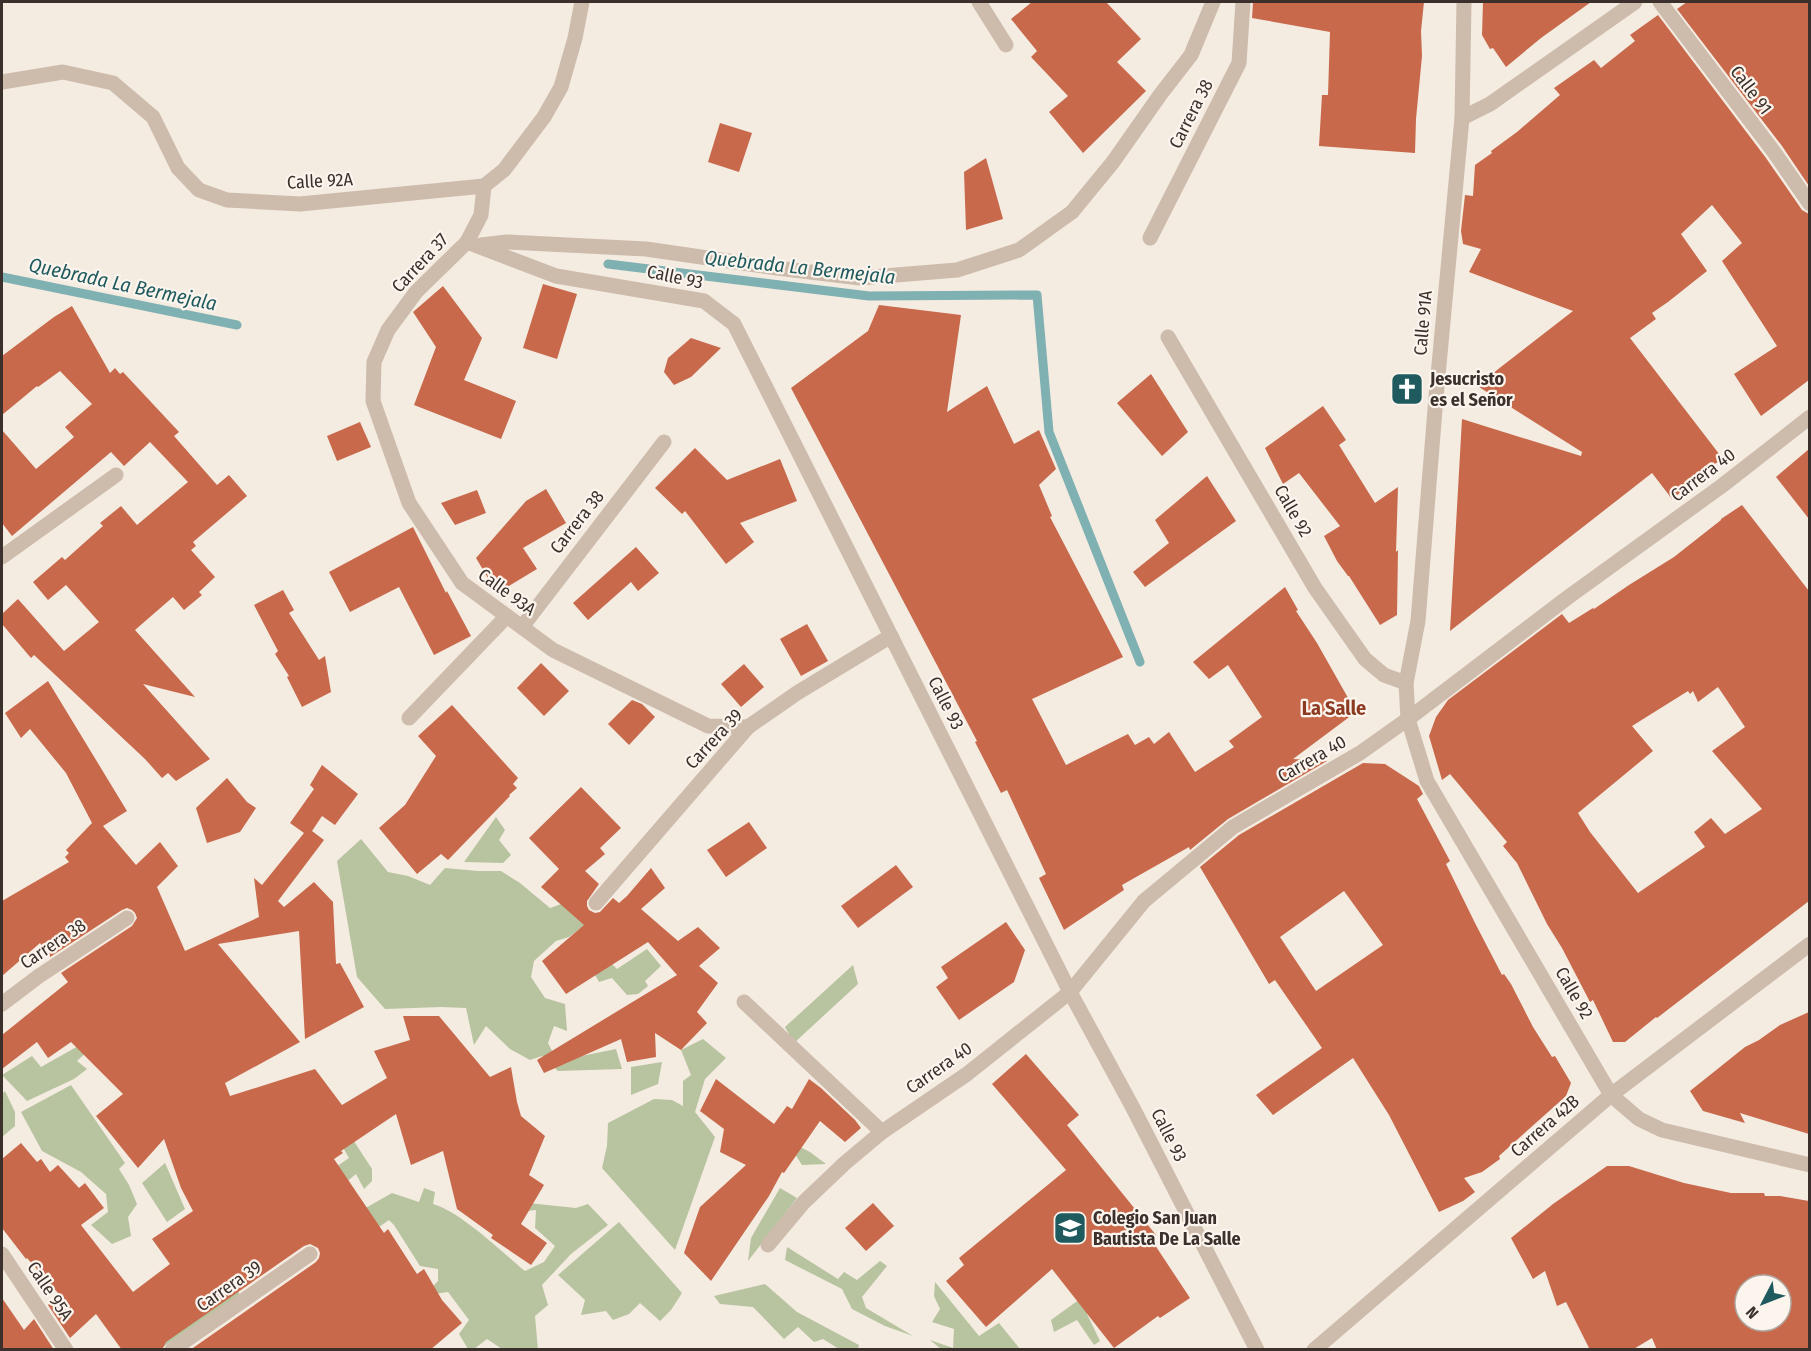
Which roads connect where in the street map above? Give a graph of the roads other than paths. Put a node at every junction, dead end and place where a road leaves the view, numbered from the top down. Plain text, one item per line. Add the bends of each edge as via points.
1 (582, 2) edge
2 (980, 2) edge
3 (1213, 2) edge
4 (1243, 2) edge
5 (1464, 2) edge
6 (1635, 2) edge
7 (1660, 2) edge
8 (1006, 45) dead end
9 (2, 82) edge
10 (1462, 118) junction
11 (484, 186) junction
12 (1809, 204) edge
13 (1150, 238) dead end
14 (472, 244) junction
15 (1168, 337) dead end
16 (374, 362) joint
17 (1809, 417) edge
18 (664, 442) dead end
19 (116, 476) dead end
20 (2, 557) edge
21 (507, 616) junction
22 (522, 627) junction
23 (891, 636) junction
24 (1406, 683) junction
25 (409, 718) dead end
26 (1408, 719) junction
27 (748, 727) junction
28 (596, 903) dead end
29 (127, 918) dead end
30 (1809, 944) edge
31 (1070, 992) junction
32 (744, 1002) dead end
33 (2, 1004) edge
34 (1611, 1095) junction
35 (882, 1132) junction
36 (1809, 1165) edge
37 (768, 1245) dead end
38 (2, 1254) edge
39 (310, 1254) dead end
40 (66, 1350) edge
41 (172, 1350) edge
42 (1257, 1350) edge
43 (1314, 1350) edge

1 - 11 street via 561,87 504,170
2 - 8 street
3 - 14 street via 1191,55 1113,162 1072,212 1019,250 957,270 860,278 646,249 507,242
4 - 13 street, Carrera 38 via 1239,63
5 - 10 street, Calle 91A
6 - 10 street via 1490,104
7 - 12 street, Calle 91
9 - 11 street, Calle 92A via 63,72 113,83 153,117 178,168 199,190 227,200 300,204
10 - 24 street, Calle 91A via 1418,621
11 - 14 street, Carrera 37
14 - 16 street, Carrera 37 via 416,292 388,330
14 - 23 street, Calle 93 via 556,276 704,301 734,324
15 - 24 street, Calle 92 via 1315,588 1365,659 1384,675
16 - 21 street, Calle 93A via 373,401 409,503 462,583
17 - 26 street, Carrera 40
18 - 22 street, Carrera 38
19 - 20 street
21 - 22 street, Calle 93A
21 - 25 street
22 - 27 street, Calle 93A via 553,650 708,726
23 - 27 street, Carrera 39
23 - 31 street, Calle 93
24 - 26 street, Calle 91A
26 - 31 street, Carrera 40 via 1360,753 1233,827 1144,902
26 - 34 street, Calle 92 via 1428,781
27 - 28 street, Carrera 39
29 - 33 street, Carrera 38
30 - 34 street, Carrera 42B
31 - 35 street, Carrera 40 via 967,1074
31 - 42 street, Calle 93
32 - 35 street
34 - 36 street, Calle 92 via 1639,1119 1662,1130
34 - 43 street, Carrera 42B
35 - 37 street, Carrera 40 via 804,1202
38 - 40 street, Calle 95A
39 - 41 street, Carrera 39

